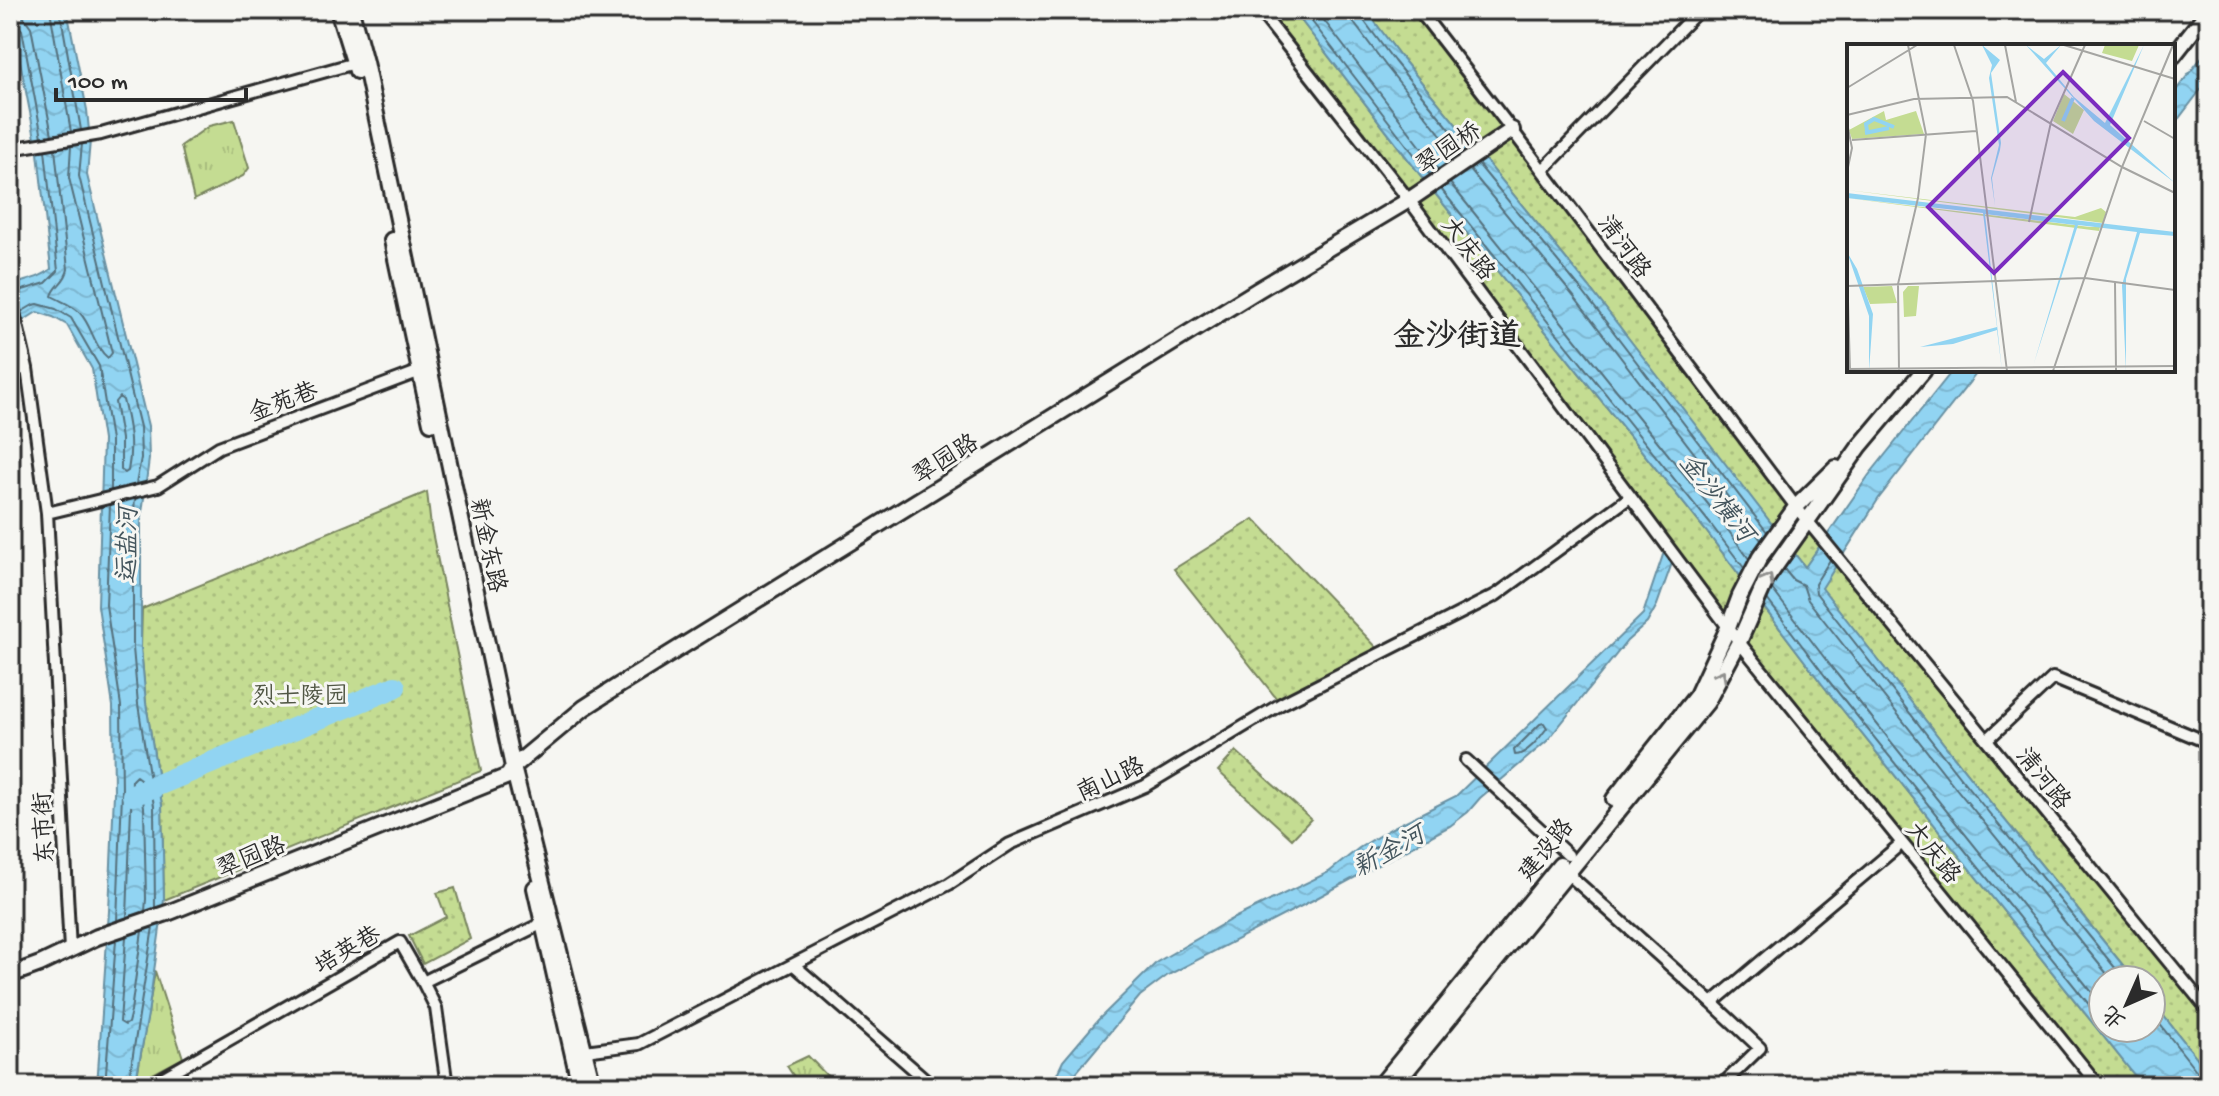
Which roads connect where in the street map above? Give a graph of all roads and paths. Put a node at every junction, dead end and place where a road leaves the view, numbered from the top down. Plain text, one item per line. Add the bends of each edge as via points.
1 (338, 10) edge
2 (351, 10) edge
3 (1259, 10) edge
4 (1419, 10) edge
5 (1699, 10) edge
6 (2209, 10) edge
7 (2175, 53) edge
8 (355, 63) junction
9 (1512, 130) junction
10 (10, 149) edge
11 (1543, 170) junction
12 (1409, 200) junction
13 (10, 295) edge
14 (27, 368) junction
15 (424, 370) junction
16 (10, 372) edge
17 (1922, 372) edge
18 (1860, 446) junction
19 (1630, 497) junction
20 (1796, 507) junction
21 (47, 513) junction
22 (1808, 521) junction
23 (1728, 628) junction
24 (1739, 642) junction
25 (1987, 740) junction
26 (2209, 743) edge
27 (1466, 760) dead end
28 (511, 771) junction
29 (1902, 843) junction
30 (1568, 855) junction
31 (1566, 872) junction
32 (548, 921) junction
33 (70, 950) junction
34 (794, 965) junction
35 (10, 975) edge
36 (423, 982) junction
37 (1712, 1003) junction
38 (2209, 1011) edge
39 (585, 1051) junction
40 (1723, 1084) dead end
41 (148, 1086) edge
42 (447, 1086) edge
43 (580, 1086) edge
44 (593, 1086) edge
45 (933, 1086) edge
46 (1380, 1086) edge
47 (1394, 1086) edge
48 (2099, 1086) edge

1 - 8 street, 新金东路
2 - 15 street, 新金东路
3 - 12 street, 大庆路
4 - 9 street, 清河路
5 - 11 street
6 - 7 street
8 - 10 street via 116,130
8 - 15 street, 新金东路
9 - 11 street, 清河路
9 - 12 street, 翠园桥
11 - 20 street, 清河路
12 - 19 street, 大庆路
12 - 28 street, 翠园路 via 618,686
13 - 14 street, 东市街
14 - 16 street
14 - 21 street, 东市街
15 - 21 street, 金苑巷 via 219,447 158,486
15 - 28 street, 新金东路
17 - 18 street
18 - 20 street, 建设路
18 - 22 street, 建设路
19 - 23 street, 大庆路
19 - 34 street, 南山路 via 1496,595 1281,704 1145,786 1010,844 949,884
20 - 22 street, 清河路
20 - 23 street, 建设路 via 1760,557
21 - 33 street, 东市街
24 -> 22 street, 建设路 via 1767,578
22 - 25 street, 清河路
23 - 24 street, 大庆路
23 - 30 street, 建设路 via 1697,695
24 - 29 street, 大庆路
31 -> 24 street, 建设路 via 1707,702
25 - 26 street via 2053,678
25 - 38 street, 清河路
27 - 30 street
28 - 32 street, 新金东路
28 - 33 street, 翠园路
29 - 37 street
29 - 48 street, 大庆路
30 - 46 street, 建设路
31 - 37 street
31 - 47 street, 建设路
32 - 36 street
32 - 39 street, 新金东路
32 - 43 street, 新金东路
33 - 35 street, 翠园路
34 - 39 street, 南山路 via 639,1044
34 - 45 street
36 - 41 street, 培英巷 via 400,942
36 - 42 street via 436,1008
37 - 40 street via 1760,1048
39 - 44 street, 新金东路

